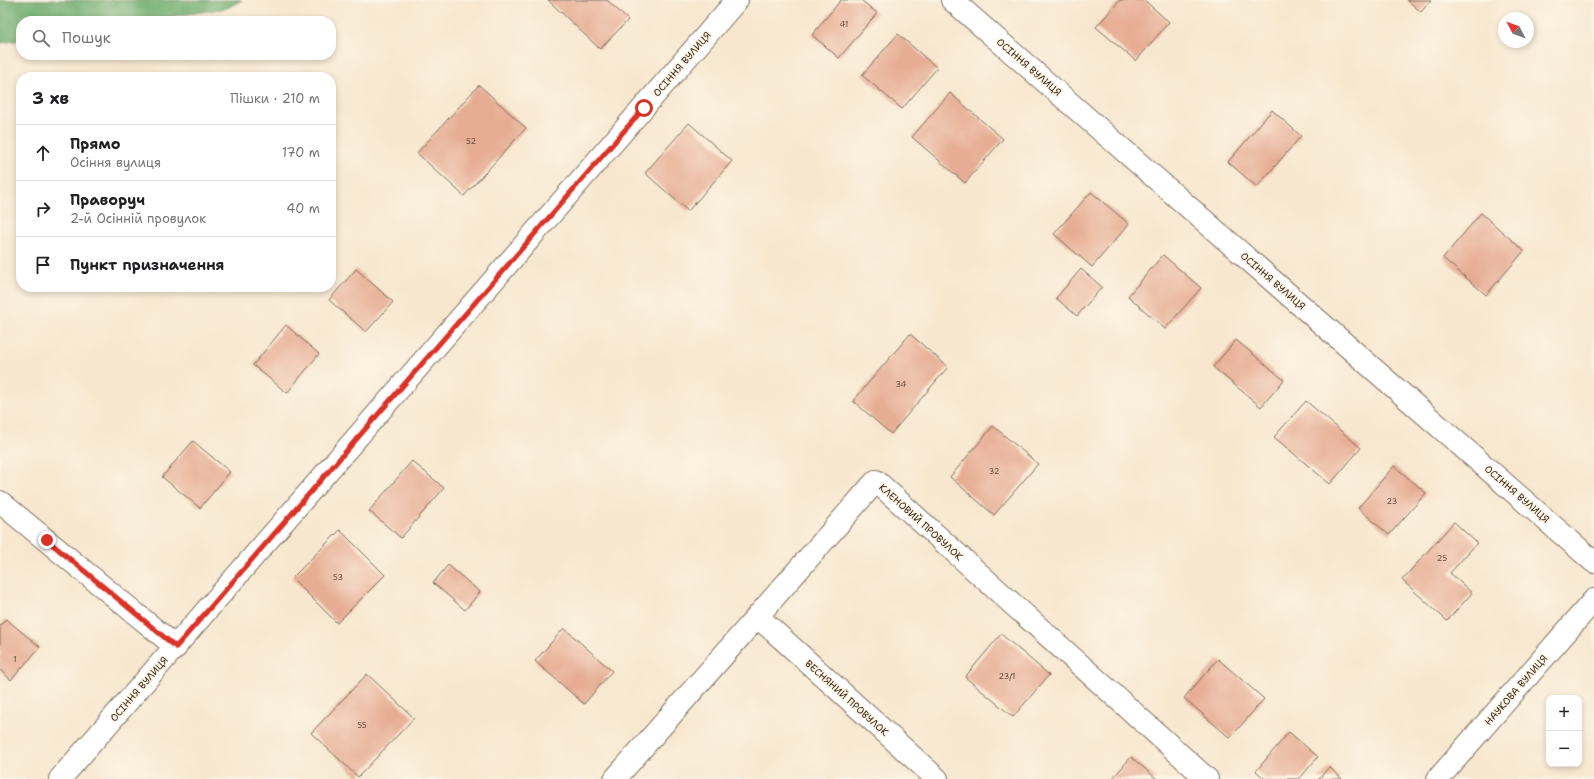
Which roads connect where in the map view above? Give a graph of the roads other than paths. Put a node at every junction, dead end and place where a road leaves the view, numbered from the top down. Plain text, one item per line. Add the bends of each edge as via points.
1 (737, 0) edge
2 (952, 0) edge
3 (0, 502) edge
4 (1594, 562) edge
5 (1594, 600) edge
6 (757, 616) junction
7 (176, 647) junction
8 (60, 779) edge
9 (615, 779) edge
10 (937, 779) edge
11 (1207, 779) edge
12 (1438, 779) edge

1 - 7 street, ОСІННЯ ВУЛИЦЯ
2 - 4 street, ОСІННЯ ВУЛИЦЯ
3 - 7 street
5 - 12 street, НАУКОВА ВУЛИЦЯ
6 - 9 street, КЛЕНОВИЙ ПРОВУЛОК
6 - 10 street, ВЕСНЯНИЙ ПРОВУЛОК
6 - 11 street, КЛЕНОВИЙ ПРОВУЛОК via 876,481
7 - 8 street, ОСІННЯ ВУЛИЦЯ

